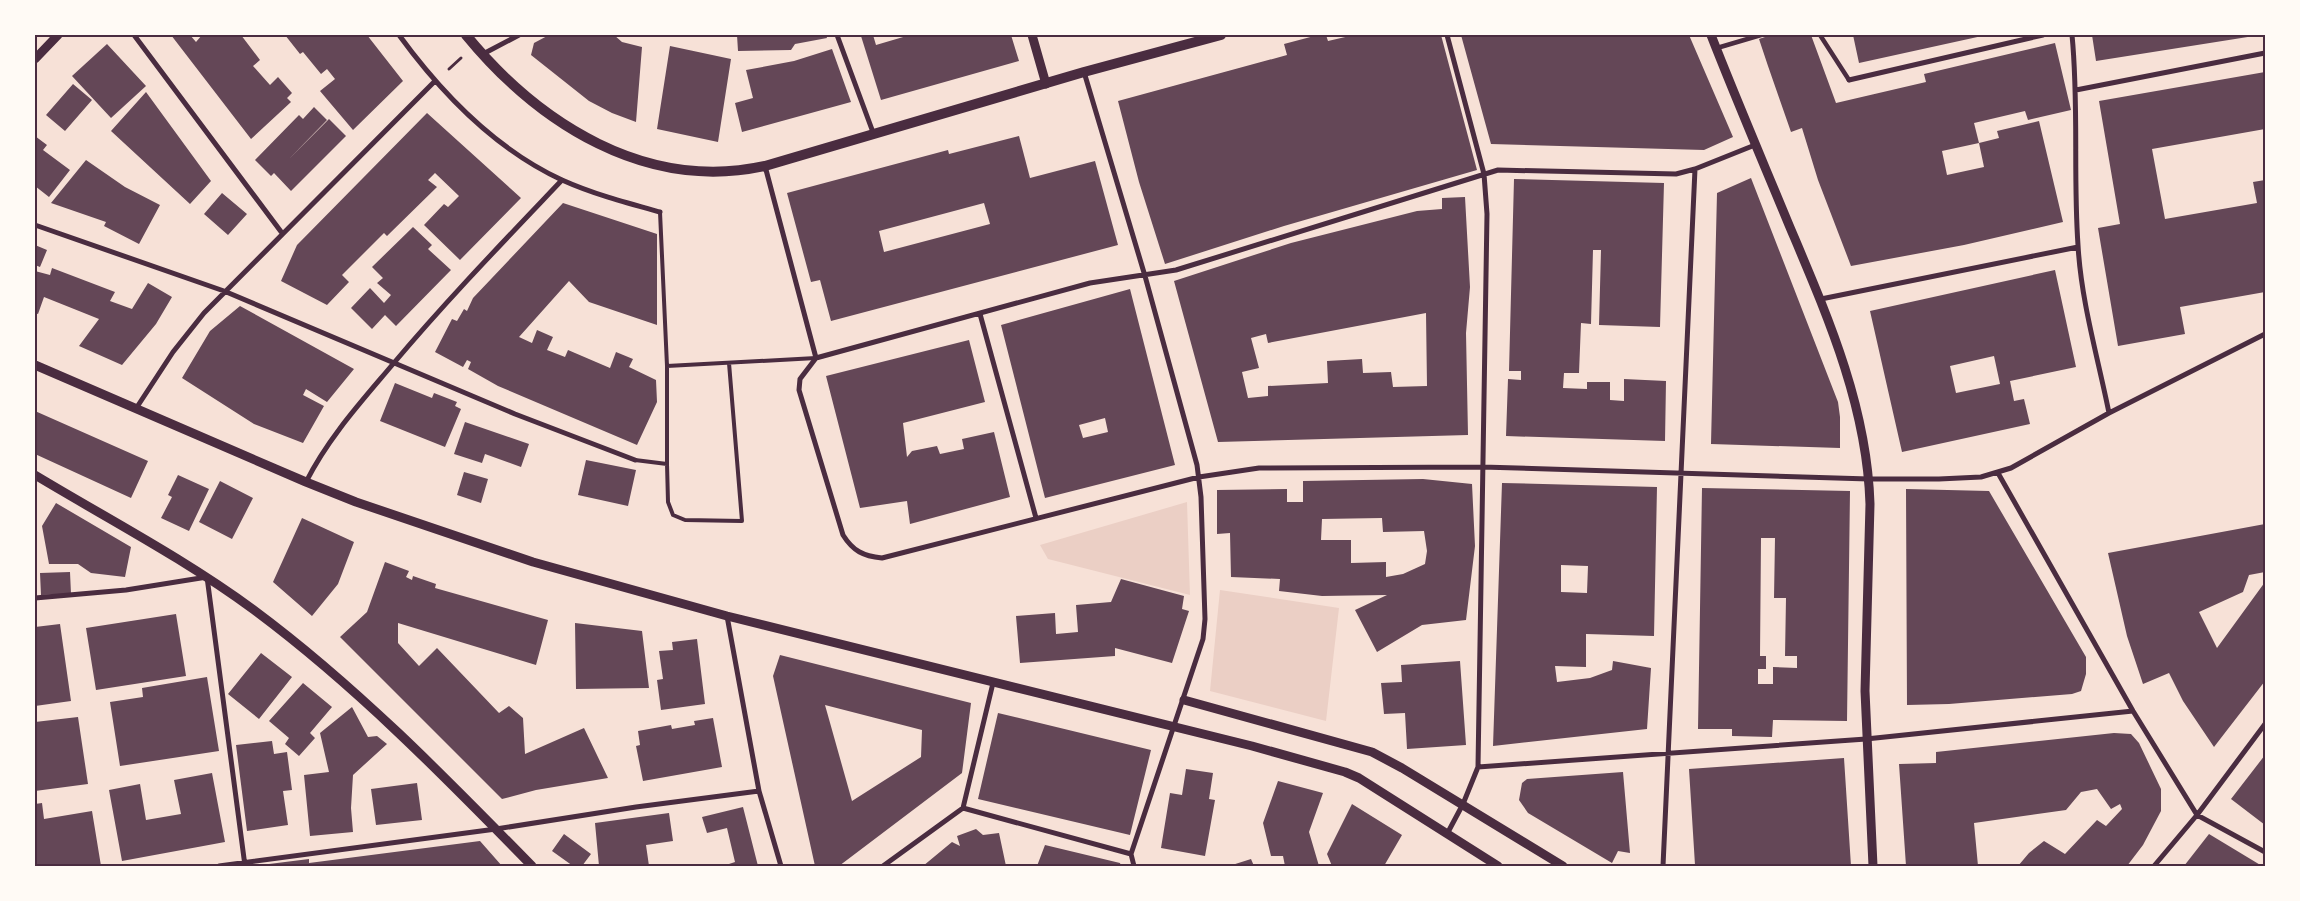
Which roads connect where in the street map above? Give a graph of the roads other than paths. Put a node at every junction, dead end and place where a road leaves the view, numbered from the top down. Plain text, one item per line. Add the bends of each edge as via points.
1 (58, 35) edge
2 (134, 35) edge
3 (398, 35) edge
4 (466, 35) edge
5 (518, 35) edge
6 (837, 35) edge
7 (1032, 35) edge
8 (1221, 35) edge
9 (1447, 35) edge
10 (1711, 35) edge
11 (1761, 35) edge
12 (1820, 35) edge
13 (2044, 35) edge
14 (2072, 35) edge
15 (1716, 48) junction
16 (2265, 53) edge
17 (482, 54) junction
18 (35, 59) edge
19 (1084, 72) junction
20 (1849, 80) joint
21 (435, 81) junction
22 (1046, 84) junction
23 (2076, 90) junction
24 (874, 136) junction
25 (1756, 145) junction
26 (765, 166) junction
27 (1695, 170) junction
28 (1484, 174) junction
29 (562, 180) junction
30 (660, 212) joint
31 (35, 225) edge
32 (282, 233) junction
33 (2078, 247) junction
34 (1145, 276) junction
35 (224, 292) junction
36 (1820, 299) junction
37 (980, 314) junction
38 (2265, 334) edge
39 (816, 358) junction
40 (394, 363) junction
41 (729, 363) junction
42 (35, 364) edge
43 (667, 366) junction
44 (137, 408) junction
45 (2109, 414) junction
46 (635, 460) joint
47 (668, 464) junction
48 (1482, 467) junction
49 (1998, 473) junction
50 (1682, 474) junction
51 (35, 475) edge
52 (1199, 477) junction
53 (1870, 479) junction
54 (306, 482) junction
55 (1036, 518) junction
56 (207, 577) junction
57 (35, 598) edge
58 (727, 616) junction
59 (992, 683) junction
60 (1184, 700) junction
61 (2133, 711) junction
62 (2265, 724) edge
63 (1174, 727) junction
64 (1866, 738) junction
65 (1668, 754) junction
66 (1478, 767) junction
67 (758, 791) junction
68 (1463, 804) junction
69 (963, 808) junction
70 (2197, 815) junction
71 (496, 829) junction
72 (1447, 834) junction
73 (2265, 852) edge
74 (1131, 854) junction
75 (245, 864) edge
76 (219, 866) edge
77 (532, 866) edge
78 (781, 866) edge
79 (883, 866) edge
80 (1134, 866) edge
81 (1498, 866) edge
82 (1563, 866) edge
83 (1662, 866) edge
84 (1873, 866) edge
85 (2154, 866) edge

1 - 18 street
2 - 32 street
3 - 21 street
4 - 17 main road
5 - 17 street
6 - 24 street
7 - 22 street
8 - 19 main road
9 - 28 street
10 - 15 street
11 - 15 street
12 - 20 street
13 - 20 street
14 - 23 street
15 - 25 street
16 - 23 street
17 - 26 main road via 544,112 590,139 627,155 688,172 718,173
19 - 22 main road
19 - 34 street
21 - 29 street via 500,142
21 - 32 street
22 - 24 main road
23 - 33 street
24 - 26 main road
25 - 27 street
25 - 36 street
26 - 39 street
27 - 28 street via 1676,174 1506,170
27 - 50 street
28 - 34 street via 1176,270
28 - 48 street via 1487,214
29 - 30 street
29 - 40 street via 474,272
30 - 43 lane
31 - 35 street
32 - 35 street
33 - 36 street
33 - 45 street
34 - 37 street via 1090,283
34 - 52 street
35 - 40 street
35 - 44 street via 173,352
36 - 53 street via 1855,398
37 - 39 street
37 - 55 street
38 - 45 street
39 - 41 lane
39 - 55 street via 800,379 799,390 843,536 858,552 882,558
40 - 46 street via 576,439
40 - 54 street via 343,422
41 - 43 lane
41 - 47 lane via 742,520 686,520 673,515 668,502
42 - 44 street
43 - 47 lane
44 - 54 street
45 - 49 street
46 - 47 lane
48 - 50 street
48 - 52 street via 1289,466
48 - 66 street
49 - 53 street via 1957,479
49 - 61 street
50 - 53 street
50 - 65 street
51 - 56 street
52 - 55 street
52 - 60 street via 1204,633
53 - 64 street
54 - 58 street via 533,562
56 - 57 street via 126,590
56 - 71 street via 336,676
56 - 75 street
58 - 59 street
58 - 67 street
59 - 63 street
59 - 69 street
60 - 63 street
60 - 68 street via 1372,752
61 - 64 street
61 - 70 street
62 - 70 street
63 - 72 street via 1354,776
63 - 74 street
64 - 65 street
64 - 84 street
65 - 66 street
65 - 83 street
66 - 68 street
67 - 71 street
67 - 78 street
68 - 72 street
68 - 82 street
69 - 74 street
69 - 79 street
70 - 73 street
70 - 85 street
71 - 75 street
71 - 77 street
72 - 81 street
74 - 80 street
75 - 76 street

